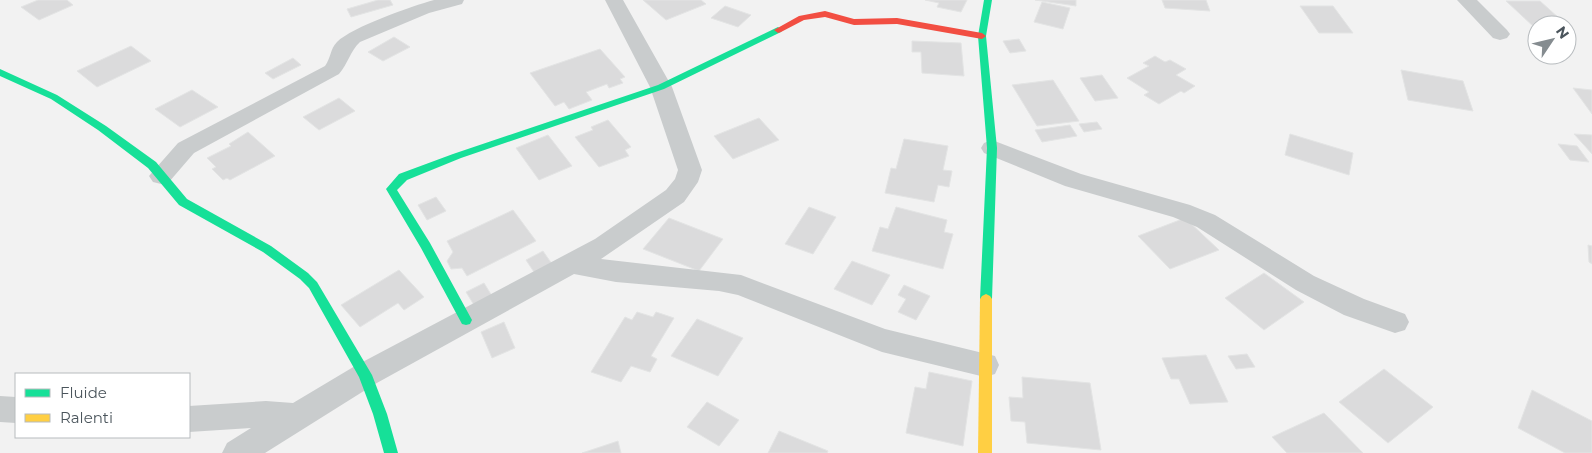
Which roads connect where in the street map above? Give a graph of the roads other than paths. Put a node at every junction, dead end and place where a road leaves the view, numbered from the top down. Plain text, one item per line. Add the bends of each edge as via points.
1 (455, 0) edge
2 (614, 0) edge
3 (988, 0) edge
4 (1466, 0) edge
5 (1500, 34) dead end
6 (982, 36) junction
7 (0, 72) edge
8 (661, 87) junction
9 (992, 148) junction
10 (160, 176) junction
11 (572, 264) junction
12 (466, 320) junction
13 (1395, 322) dead end
14 (984, 365) junction
15 (365, 375) junction
16 (0, 410) edge
17 (15, 410) edge
18 (297, 416) junction
19 (190, 419) edge
20 (238, 453) edge
21 (391, 453) edge
22 (985, 453) edge

1 - 10 street via 353,38 343,47 339,62 332,70 192,144 172,160
2 - 8 street
3 - 6 street
4 - 5 street
6 - 8 street via 897,21 854,22 825,14 815,15 802,18
6 - 9 street
7 - 10 street via 54,97 136,152
8 - 11 street via 690,170 686,182 675,196 604,246
8 - 12 street via 456,156 395,183 391,189
9 - 13 street via 1088,185 1206,221 1305,282 1354,307
9 - 14 street
10 - 15 street via 183,202 267,249 304,276 313,285
11 - 12 street
11 - 14 street via 616,272 741,285 882,340
12 - 15 street
14 - 22 street
15 - 18 street
15 - 21 street
16 - 17 street
18 - 19 street via 266,414
18 - 20 street

